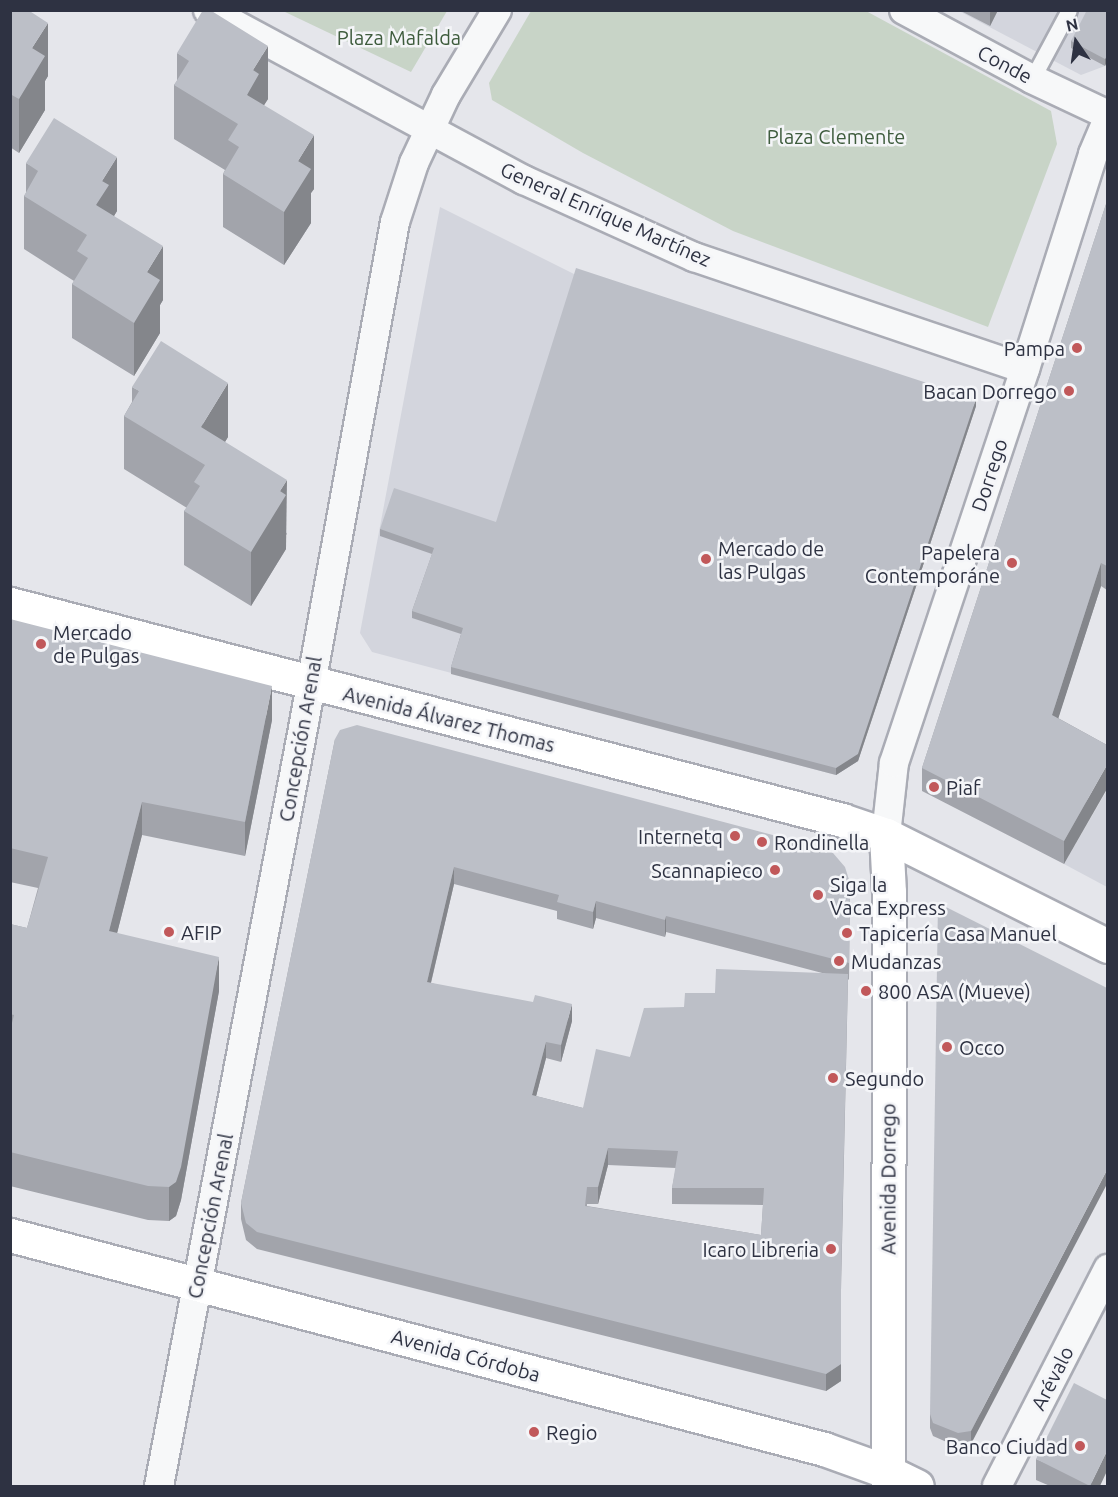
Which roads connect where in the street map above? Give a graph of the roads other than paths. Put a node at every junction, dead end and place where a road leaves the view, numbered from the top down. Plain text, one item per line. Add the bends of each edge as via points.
1 (208, 10) edge
2 (497, 10) edge
3 (904, 10) edge
4 (1070, 10) edge
5 (1032, 79) junction
6 (1107, 117) edge
7 (430, 129) junction
8 (1025, 369) junction
9 (10, 604) edge
10 (311, 684) junction
11 (886, 835) junction
12 (1107, 946) edge
13 (10, 1235) edge
14 (1107, 1269) edge
15 (197, 1284) junction
16 (888, 1479) edge
17 (159, 1486) edge
18 (917, 1486) edge
19 (997, 1486) edge

1 - 7 street, General Enrique Martínez
2 - 7 street, Concepción Arenal
3 - 5 street, Conde
4 - 5 lane
5 - 6 street, Conde
6 - 8 street, Dorrego
7 - 8 street, General Enrique Martínez via 524,180 694,257
7 - 10 street, Concepción Arenal via 395,222
8 - 11 street, Dorrego via 894,764
9 - 10 main road, Avenida Álvarez Thomas
10 - 11 main road, Avenida Álvarez Thomas
10 - 15 street, Concepción Arenal
11 - 12 main road, Avenida Álvarez Thomas
11 - 16 main road, Avenida Dorrego
13 - 15 main road, Avenida Córdoba
14 - 19 street, Arévalo
15 - 16 main road, Avenida Córdoba via 824,1449
15 - 17 street, Concepción Arenal
16 - 18 main road, Avenida Córdoba

